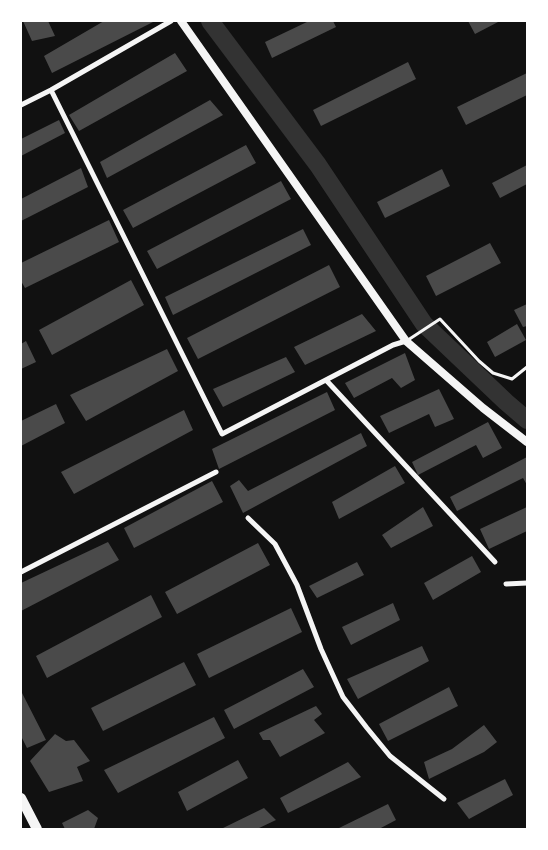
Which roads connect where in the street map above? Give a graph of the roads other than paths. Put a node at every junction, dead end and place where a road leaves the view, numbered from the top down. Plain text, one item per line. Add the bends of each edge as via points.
1 (171, 21) edge
2 (181, 21) edge
3 (51, 90) junction
4 (21, 105) edge
5 (406, 341) junction
6 (527, 367) edge
7 (326, 380) junction
8 (527, 442) edge
9 (216, 472) dead end
10 (248, 518) dead end
11 (495, 562) dead end
12 (21, 572) edge
13 (506, 584) dead end
14 (527, 584) edge
15 (21, 798) edge
16 (444, 800) dead end
17 (37, 829) edge

1 - 3 street
2 - 5 street
3 - 4 street
3 - 7 street via 222,434
5 - 6 lane via 440,318 493,372 512,379
5 - 7 street
5 - 8 street via 482,408
7 - 11 street
9 - 12 street
10 - 16 street via 275,544 297,585 343,697 390,756
13 - 14 street
15 - 17 main road

